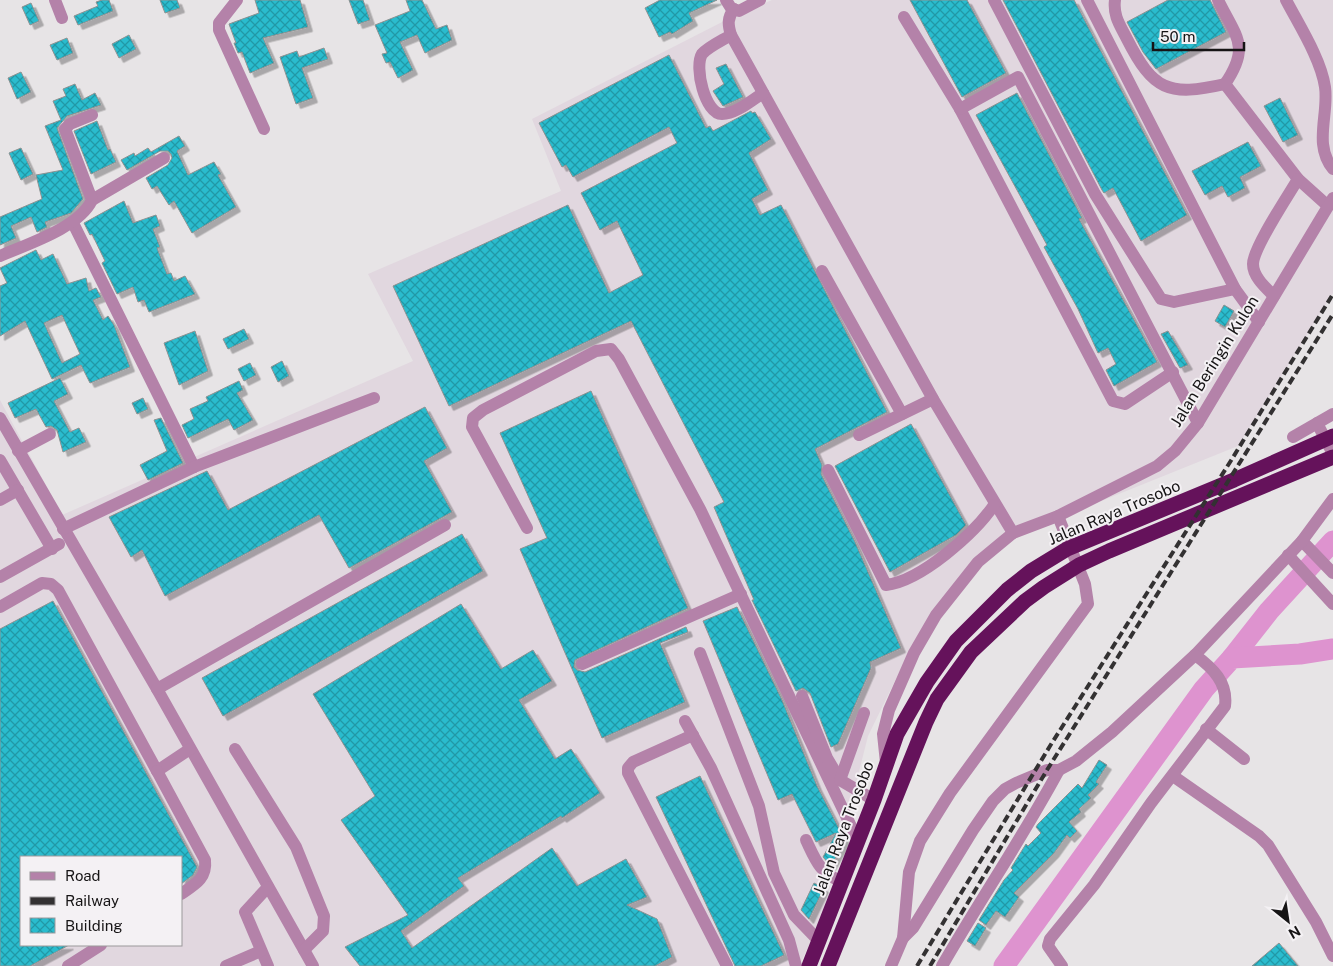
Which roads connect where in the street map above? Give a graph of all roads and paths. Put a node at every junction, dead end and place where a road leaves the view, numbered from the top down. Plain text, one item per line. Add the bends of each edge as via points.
1 (55, 0) edge
2 (237, 0) edge
3 (760, 0) edge
4 (994, 0) edge
5 (1087, 0) edge
6 (1115, 0) edge
7 (1218, 0) edge
8 (1286, 0) edge
9 (730, 5) edge
10 (904, 16) dead end
11 (62, 18) dead end
12 (731, 35) junction
13 (1225, 84) junction
14 (763, 93) junction
15 (960, 109) junction
16 (92, 115) dead end
17 (264, 130) dead end
18 (164, 158) dead end
19 (1333, 169) edge
20 (1298, 179) junction
21 (92, 200) junction
22 (1330, 202) edge
23 (73, 222) junction
24 (0, 256) edge
25 (822, 271) dead end
26 (1235, 289) junction
27 (1274, 296) junction
28 (1259, 322) junction
29 (1172, 372) junction
30 (374, 398) dead end
31 (933, 399) junction
32 (902, 414) junction
33 (1333, 414) edge
34 (0, 418) edge
35 (1198, 423) junction
36 (1317, 423) junction
37 (50, 434) dead end
38 (859, 435) dead end
39 (1333, 436) edge
40 (1293, 437) dead end
41 (18, 451) junction
42 (1333, 456) edge
43 (0, 460) edge
44 (194, 467) junction
45 (828, 470) dead end
46 (18, 490) junction
47 (1333, 498) edge
48 (0, 500) edge
49 (994, 505) junction
50 (1058, 516) junction
51 (445, 525) dead end
52 (527, 528) dead end
53 (1012, 533) junction
54 (66, 534) junction
55 (1302, 542) junction
56 (52, 548) junction
57 (1288, 555) junction
58 (1333, 574) edge
59 (0, 577) edge
60 (741, 594) junction
61 (1333, 604) edge
62 (0, 607) edge
63 (700, 653) dead end
64 (1198, 657) junction
65 (582, 664) dead end
66 (157, 689) junction
67 (802, 696) dead end
68 (864, 713) dead end
69 (685, 721) dead end
70 (1206, 729) junction
71 (693, 735) junction
72 (190, 749) junction
73 (235, 749) dead end
74 (1244, 759) dead end
75 (886, 764) junction
76 (1059, 770) junction
77 (157, 771) junction
78 (1173, 776) junction
79 (840, 780) junction
80 (874, 800) junction
81 (806, 840) dead end
82 (858, 841) junction
83 (842, 882) junction
84 (268, 887) junction
85 (182, 893) edge
86 (903, 938) junction
87 (819, 941) junction
88 (99, 946) edge
89 (304, 950) junction
90 (261, 951) junction
91 (1333, 956) edge
92 (792, 965) edge
93 (68, 966) edge
94 (226, 966) edge
95 (268, 966) edge
96 (313, 966) edge
97 (727, 966) edge
98 (809, 966) edge
99 (828, 966) edge
100 (890, 966) edge
101 (942, 966) edge
102 (1062, 966) edge

1 - 11 street
2 - 17 street via 222,18 219,30
3 - 9 street via 739,11
4 - 26 street via 1095,194 1161,299 1174,302
5 - 26 street
6 - 13 street via 1114,12 1141,66 1150,76 1164,85 1193,91
7 - 13 street via 1241,47 1238,62
8 - 19 street via 1315,57 1325,88 1322,145
9 - 12 street via 728,24
10 - 15 street
12 - 14 street
12 - 14 street via 702,54 698,67 704,95 712,109 721,114 734,111
13 - 20 street
14 - 31 street
15 - 29 street via 1113,401 1125,404
15 - 29 street via 1018,77
16 - 21 street via 70,124 65,130
18 - 21 street
20 - 22 street
20 - 27 street via 1258,250 1253,265 1259,280
21 - 23 street
22 - 27 street, Jalan Beringin Kulon
23 - 24 street
23 - 44 street
25 - 32 street
26 - 28 street
27 - 28 street, Jalan Beringin Kulon
28 - 35 street, Jalan Beringin Kulon
29 - 35 street
30 - 44 street
31 - 32 street
31 - 49 street
32 - 38 street
33 - 36 street
34 - 41 street
35 - 50 street, Jalan Beringin Kulon via 1175,451 1156,466
36 - 40 street
36 - 42 street
37 - 41 street
39 - 75 highway, Jalan Raya Trosobo via 1067,549 1031,571 956,641 904,720
41 - 54 street
42 - 99 highway via 1079,565 1025,601 971,652 937,699 926,722
43 - 46 street
44 - 54 street
45 - 49 street via 886,584 896,584 945,556
46 - 48 street
46 - 56 street
47 - 55 street
49 - 53 street
50 - 53 street, Jalan Beringin Kulon
50 - 86 street via 1085,584 1088,604 950,793 920,841 909,872
51 - 66 street
52 - 60 street via 472,427 473,418 596,351 611,349 700,509
53 - 75 street via 978,562 955,589 914,654 884,721
54 - 56 street
54 - 66 street
55 - 57 street
55 - 58 street
56 - 59 street
57 - 61 street
57 - 64 street
60 - 65 street
60 - 82 street
62 - 77 street via 42,583 51,584 58,590
63 - 87 street via 759,806 774,873 794,915
64 - 70 street via 1221,680 1226,694 1224,706
64 - 76 street via 1095,747
66 - 72 street
67 - 79 street via 827,758
68 - 79 street
69 - 71 street
70 - 74 street
70 - 78 street
71 - 92 street via 712,768 789,940
71 - 97 street via 633,762 628,773
72 - 77 street
72 - 84 street
73 - 89 street via 296,847 324,916 324,931
75 - 80 highway, Jalan Raya Trosobo
76 - 86 street via 1032,775 1005,789 993,801 913,928
76 - 101 street via 1028,827
77 - 85 street via 205,860 203,878
78 - 91 street via 1268,845 1316,922
78 - 102 street via 1094,886 1050,939 1048,946
79 - 80 street
80 - 82 highway, Jalan Raya Trosobo
81 - 83 street via 817,864 827,876
82 - 83 highway, Jalan Raya Trosobo
83 - 87 highway, Jalan Raya Trosobo
84 - 89 street
84 - 90 street via 245,912
86 - 100 street
87 - 98 highway, Jalan Raya Trosobo
88 - 93 street
89 - 96 street
90 - 94 street
90 - 95 street

